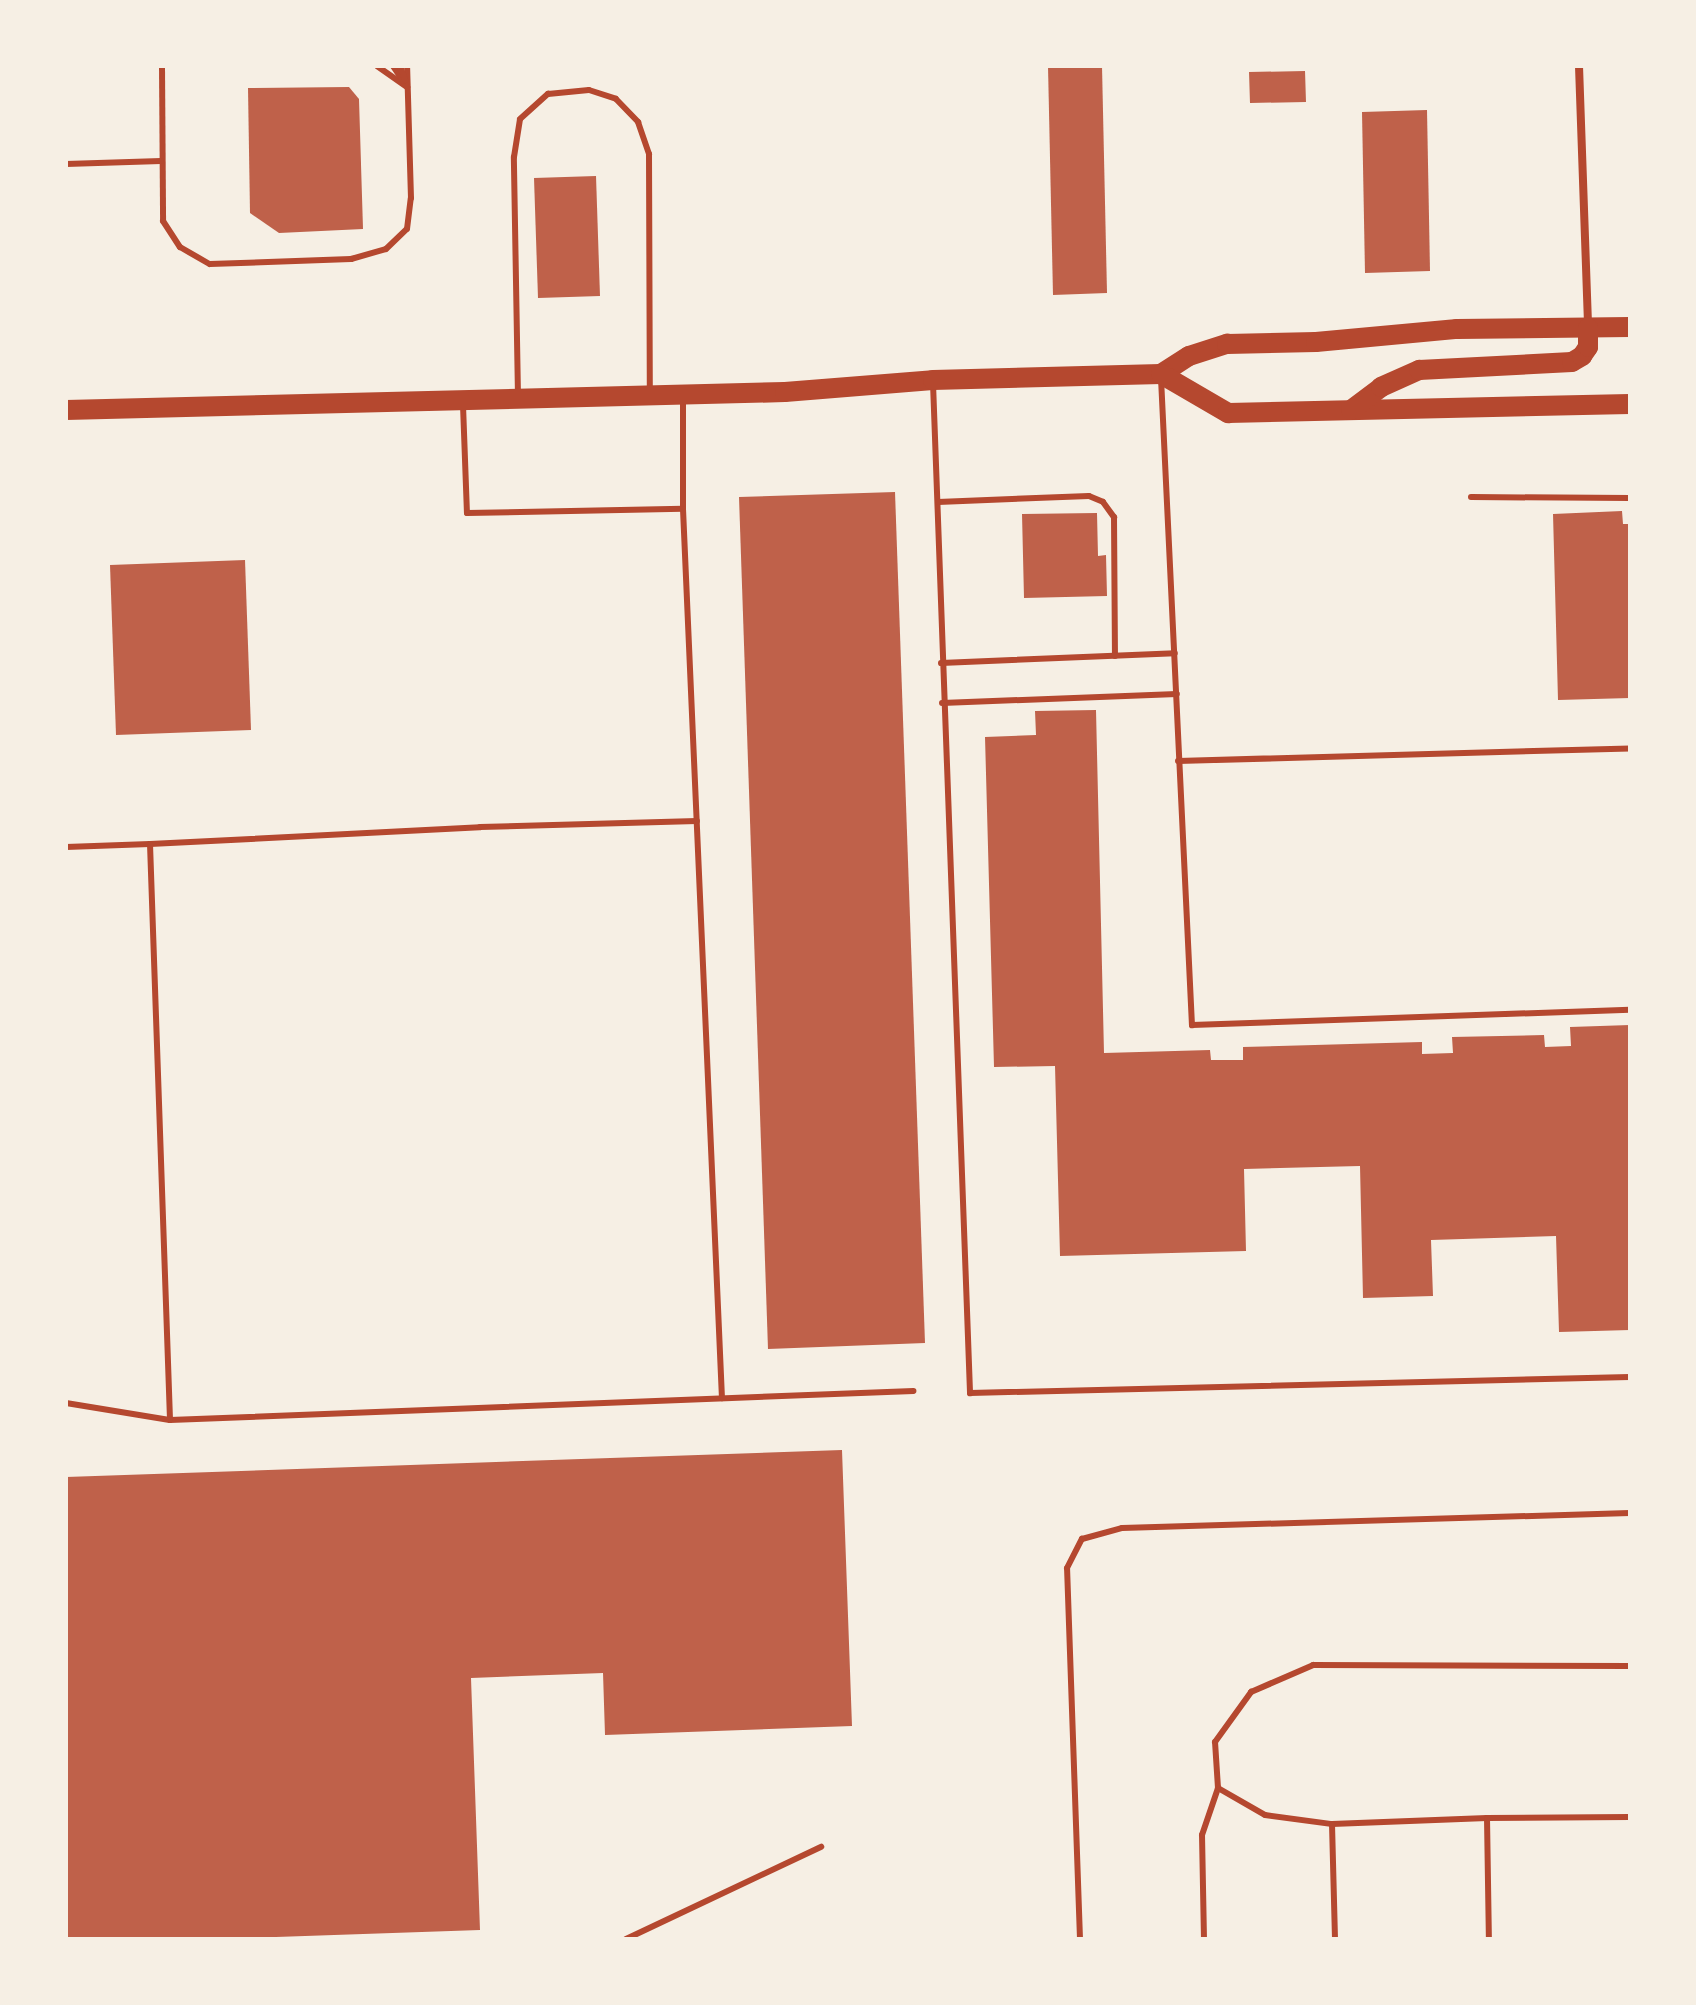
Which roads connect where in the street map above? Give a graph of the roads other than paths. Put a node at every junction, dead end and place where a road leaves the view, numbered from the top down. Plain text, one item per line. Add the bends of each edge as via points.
1 (162, 66) edge
2 (377, 66) edge
3 (393, 66) edge
4 (404, 66) edge
5 (1579, 66) edge
6 (407, 87) junction
7 (161, 161) junction
8 (66, 164) edge
9 (1630, 327) edge
10 (1588, 328) junction
11 (1161, 374) junction
12 (933, 380) junction
13 (683, 394) junction
14 (650, 395) junction
15 (518, 400) junction
16 (463, 401) junction
17 (1630, 404) edge
18 (66, 410) edge
19 (1351, 410) junction
20 (1471, 497) dead end
21 (1630, 498) edge
22 (938, 502) junction
23 (683, 509) junction
24 (1175, 653) junction
25 (1115, 656) junction
26 (941, 663) junction
27 (1177, 694) junction
28 (942, 703) junction
29 (1630, 748) edge
30 (1178, 761) junction
31 (697, 821) junction
32 (150, 844) junction
33 (66, 847) edge
34 (1630, 1010) edge
35 (1630, 1377) edge
36 (913, 1391) dead end
37 (722, 1398) junction
38 (66, 1403) edge
39 (170, 1420) junction
40 (1630, 1513) edge
41 (1630, 1666) edge
42 (1218, 1788) junction
43 (1630, 1817) edge
44 (1487, 1818) junction
45 (1332, 1824) junction
46 (821, 1847) dead end
47 (626, 1939) edge
48 (1080, 1939) edge
49 (1204, 1939) edge
50 (1335, 1939) edge
51 (1489, 1939) edge

1 - 7 lane
2 - 6 lane
3 - 6 lane
4 - 6 lane
5 - 10 street
6 - 7 lane via 407,229 386,249 351,259 210,264 180,247 163,221
7 - 8 lane
9 - 10 main road
10 - 11 main road via 1457,329 1227,344 1189,356
10 - 19 main road via 1588,347 1572,362 1419,370 1381,387
11 - 12 main road
11 - 19 main road via 1228,413
11 - 24 lane
12 - 13 main road
12 - 22 lane
13 - 14 main road
13 - 23 lane
14 - 15 main road
14 - 15 lane via 649,154 638,122 616,99 589,90 548,94 520,119 514,157
15 - 16 main road
16 - 18 main road
16 - 23 lane via 467,513
17 - 19 main road
20 - 21 lane
22 - 25 lane via 1089,496 1103,502 1114,517
22 - 26 lane
23 - 31 lane
24 - 25 lane
24 - 27 lane
25 - 26 lane
26 - 28 lane
27 - 28 lane
27 - 30 lane
28 - 35 lane via 970,1393
29 - 30 lane
30 - 34 lane via 1192,1025
31 - 32 lane
31 - 37 lane
32 - 33 lane
32 - 39 lane
36 - 37 lane
37 - 39 lane
38 - 39 lane
40 - 48 lane via 1122,1528 1082,1539 1067,1568
41 - 42 lane via 1313,1665 1251,1692 1215,1742
42 - 45 lane via 1265,1815
42 - 49 lane via 1202,1835
43 - 44 lane
44 - 45 lane
44 - 51 lane
45 - 50 lane
46 - 47 lane

